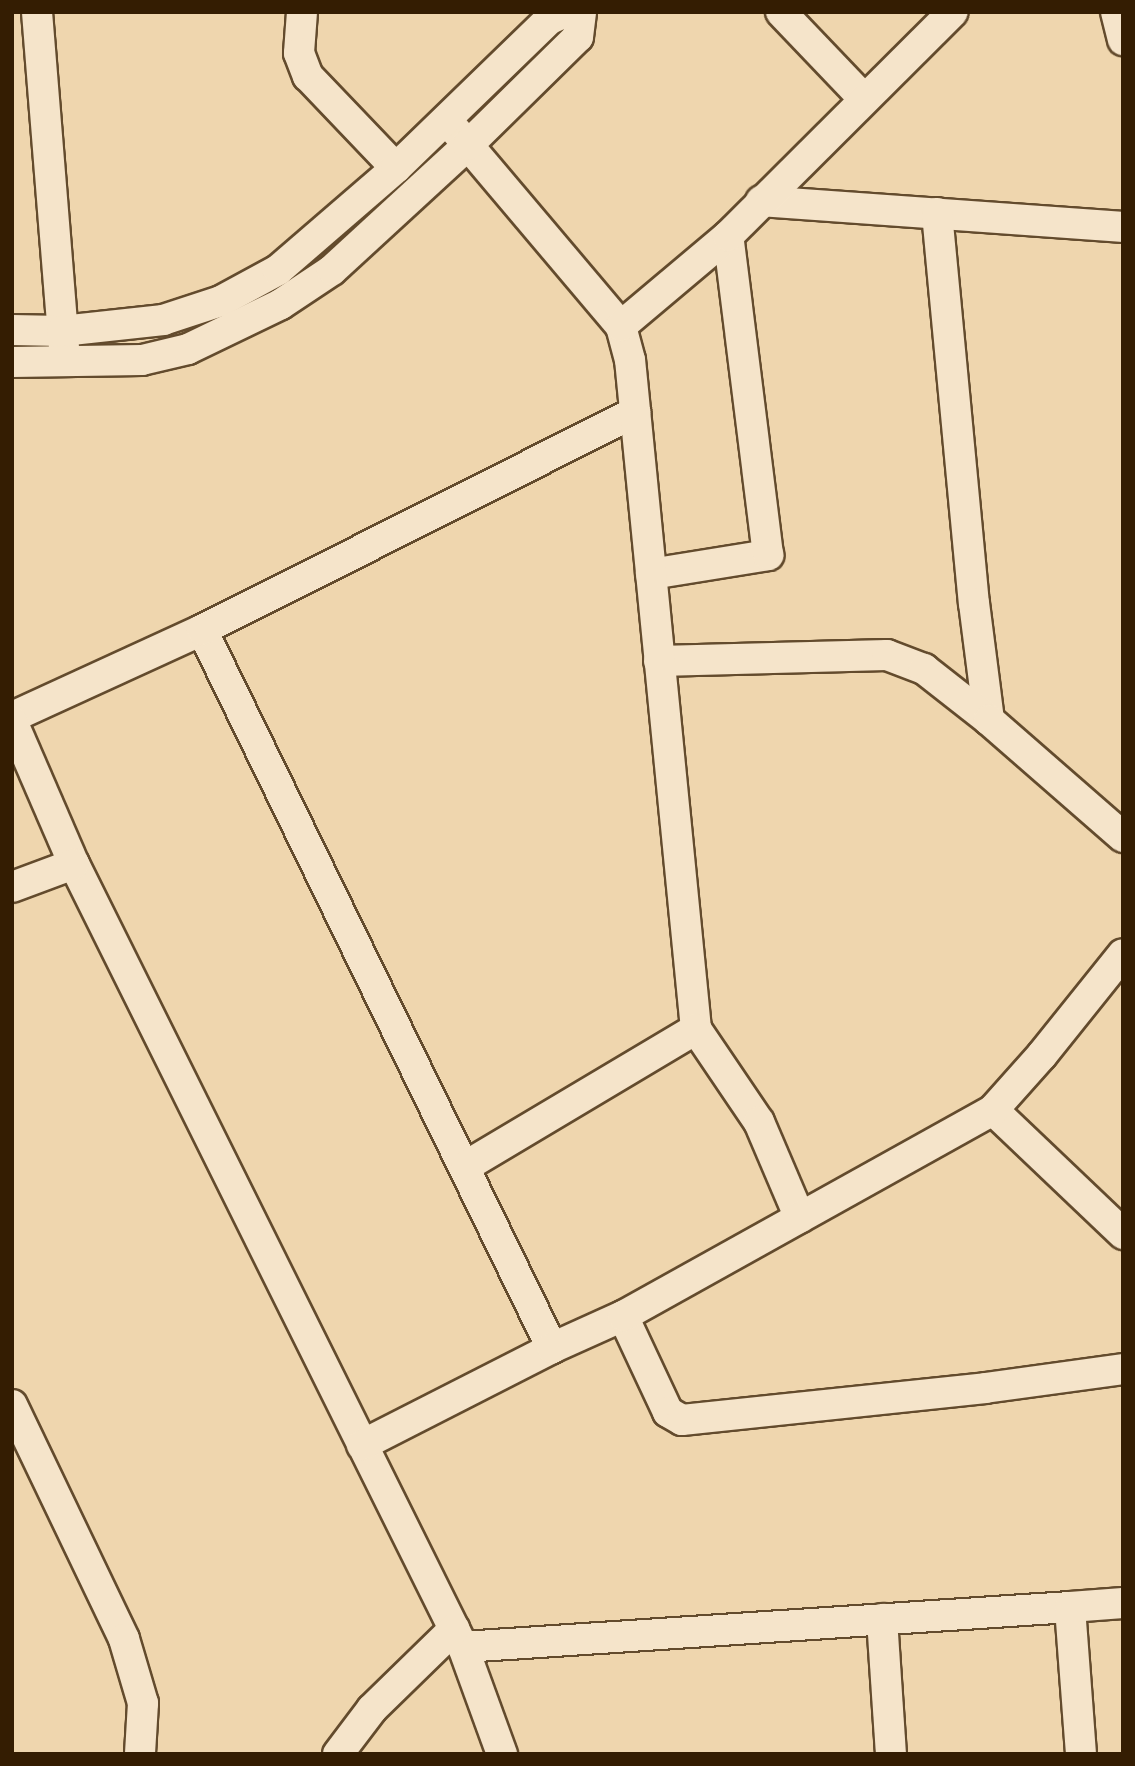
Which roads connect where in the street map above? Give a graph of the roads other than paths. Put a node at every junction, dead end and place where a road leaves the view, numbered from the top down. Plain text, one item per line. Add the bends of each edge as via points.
1 (37, 12) edge
2 (302, 12) edge
3 (566, 12) edge
4 (581, 12) edge
5 (781, 12) edge
6 (953, 12) edge
7 (1116, 12) edge
8 (1123, 40) edge
9 (508, 60) junction
10 (531, 83) junction
11 (864, 99) junction
12 (447, 120) junction
13 (468, 145) junction
14 (396, 168) junction
15 (761, 201) junction
16 (937, 213) junction
17 (1123, 227) edge
18 (728, 236) junction
19 (278, 270) junction
20 (297, 294) junction
21 (621, 326) junction
22 (12, 330) edge
23 (62, 331) junction
24 (12, 362) edge
25 (65, 363) junction
26 (635, 412) junction
27 (651, 574) junction
28 (202, 630) junction
29 (659, 661) junction
30 (12, 719) edge
31 (989, 719) junction
32 (1123, 837) edge
33 (74, 864) junction
34 (12, 887) edge
35 (1123, 954) edge
36 (696, 1029) junction
37 (993, 1110) junction
38 (466, 1166) junction
39 (800, 1218) junction
40 (1123, 1234) edge
41 (623, 1316) junction
42 (552, 1348) junction
43 (1123, 1369) edge
44 (12, 1405) edge
45 (362, 1445) junction
46 (1123, 1603) edge
47 (1070, 1608) junction
48 (882, 1619) junction
49 (458, 1638) junction
50 (140, 1754) edge
51 (338, 1754) edge
52 (502, 1754) edge
53 (891, 1754) edge
54 (1081, 1754) edge

1 - 23 street
2 - 14 street via 299,53 308,76
3 - 9 street via 550,19
4 - 10 street via 578,37
5 - 11 street
6 - 11 street
7 - 8 street
9 - 10 street
9 - 12 street
10 - 13 street
11 - 15 street
12 - 13 street
12 - 14 street
13 - 20 street via 332,270
13 - 21 street
14 - 19 street
15 - 16 street
15 - 18 street
16 - 17 street
16 - 31 street
18 - 21 street
18 - 27 street via 768,555
19 - 20 street
19 - 23 street via 221,301 163,320
20 - 25 street via 188,349 142,360
21 - 26 street
22 - 23 street
23 - 25 street
24 - 25 street
26 - 27 street
26 - 28 street
27 - 29 street
28 - 30 street
28 - 38 street
29 - 31 street via 887,655 925,669
29 - 36 street
30 - 33 street
31 - 32 street
33 - 34 street
33 - 45 street
35 - 37 street
36 - 38 street
36 - 39 street via 759,1122
37 - 39 street
37 - 40 street
38 - 42 street
39 - 41 street
41 - 42 street
41 - 43 street via 668,1412 682,1420
42 - 45 street
44 - 50 street via 124,1639 143,1703
45 - 49 street
46 - 47 street
47 - 48 street
47 - 54 street
48 - 49 street
48 - 53 street
49 - 51 street via 372,1709
49 - 52 street

